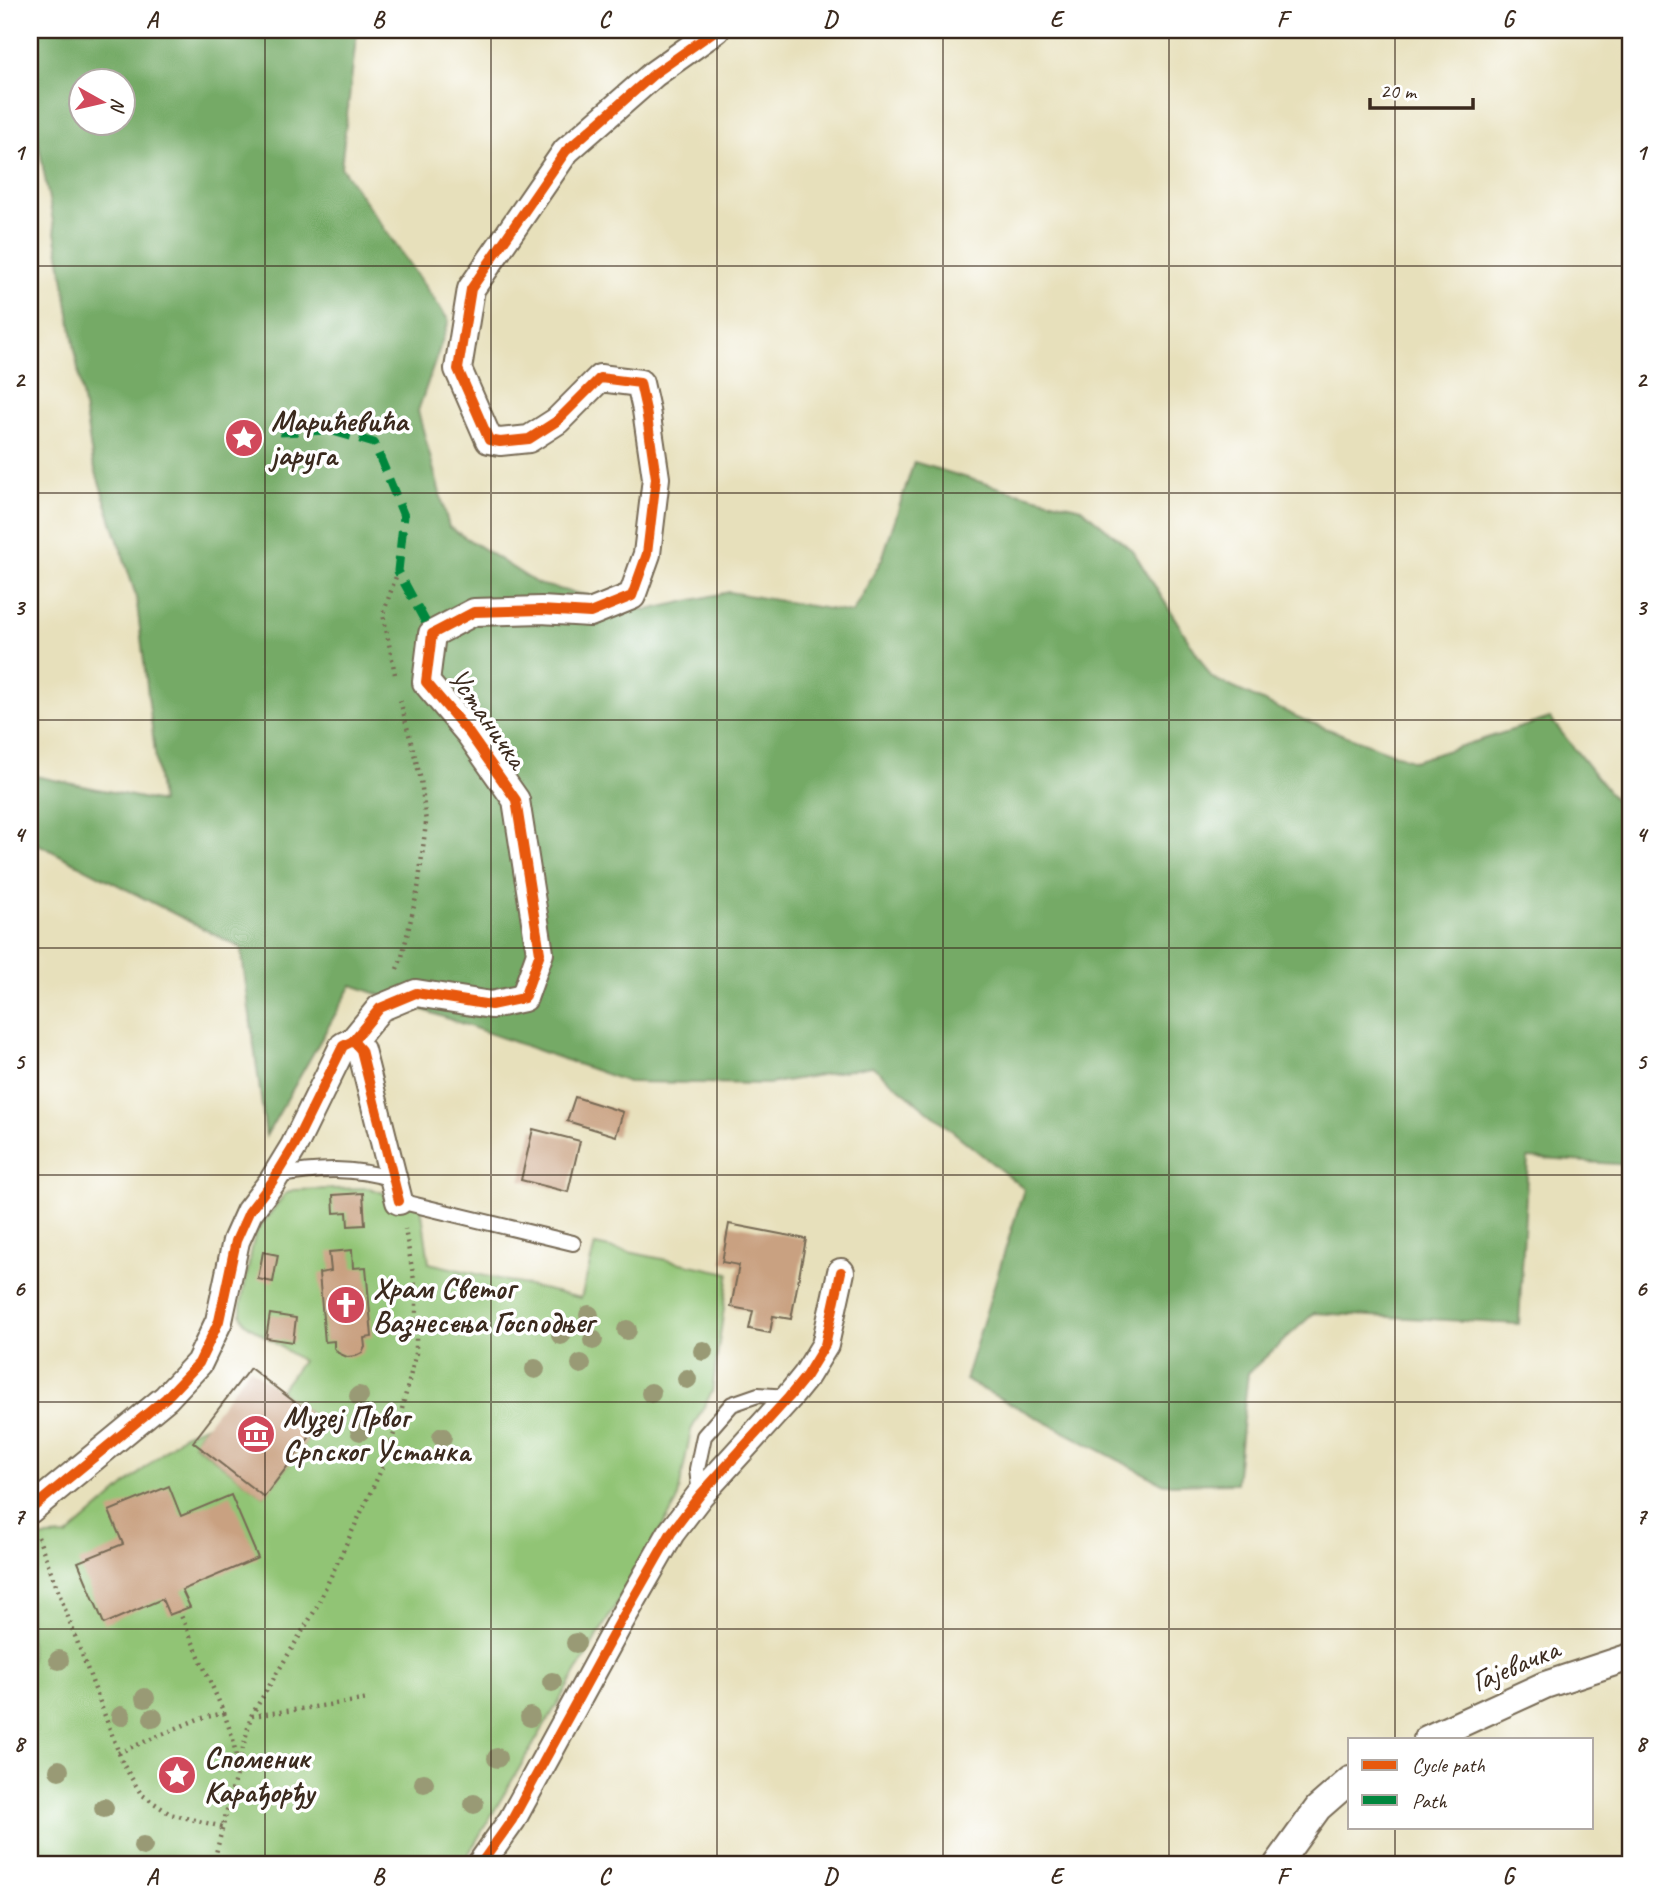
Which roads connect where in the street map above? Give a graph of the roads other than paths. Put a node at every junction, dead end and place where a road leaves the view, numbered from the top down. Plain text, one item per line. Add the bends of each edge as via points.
1 (716, 30) edge
2 (354, 1041) junction
3 (276, 1176) junction
4 (396, 1190) junction
5 (573, 1243) dead end
6 (841, 1272) dead end
7 (789, 1397) junction
8 (700, 1495) junction
9 (32, 1519) edge
10 (1630, 1657) edge
11 (1429, 1738) edge
12 (1348, 1782) edge
13 (480, 1865) edge
14 (1277, 1865) edge

1 - 2 street, Устаничка via 654,74 566,151 471,289 458,369 489,440 528,439 557,421 600,378 640,383 656,478 648,554 632,596 590,613 474,612 432,634 426,682 470,733 516,800 540,953 524,998 491,1005 416,993 380,1008
2 - 3 street, Устаничка via 343,1046
2 - 4 street via 361,1050
3 - 4 lane via 341,1169 370,1172
3 - 9 street, Устаничка via 249,1212 236,1241 219,1321 199,1363
4 - 5 lane
6 - 7 street via 825,1345
7 - 8 street
7 - 8 lane via 758,1395 732,1404 704,1436 696,1469
8 - 13 street via 671,1533 512,1820
10 - 11 street, Гајевачка via 1545,1685
12 - 14 street via 1318,1808

